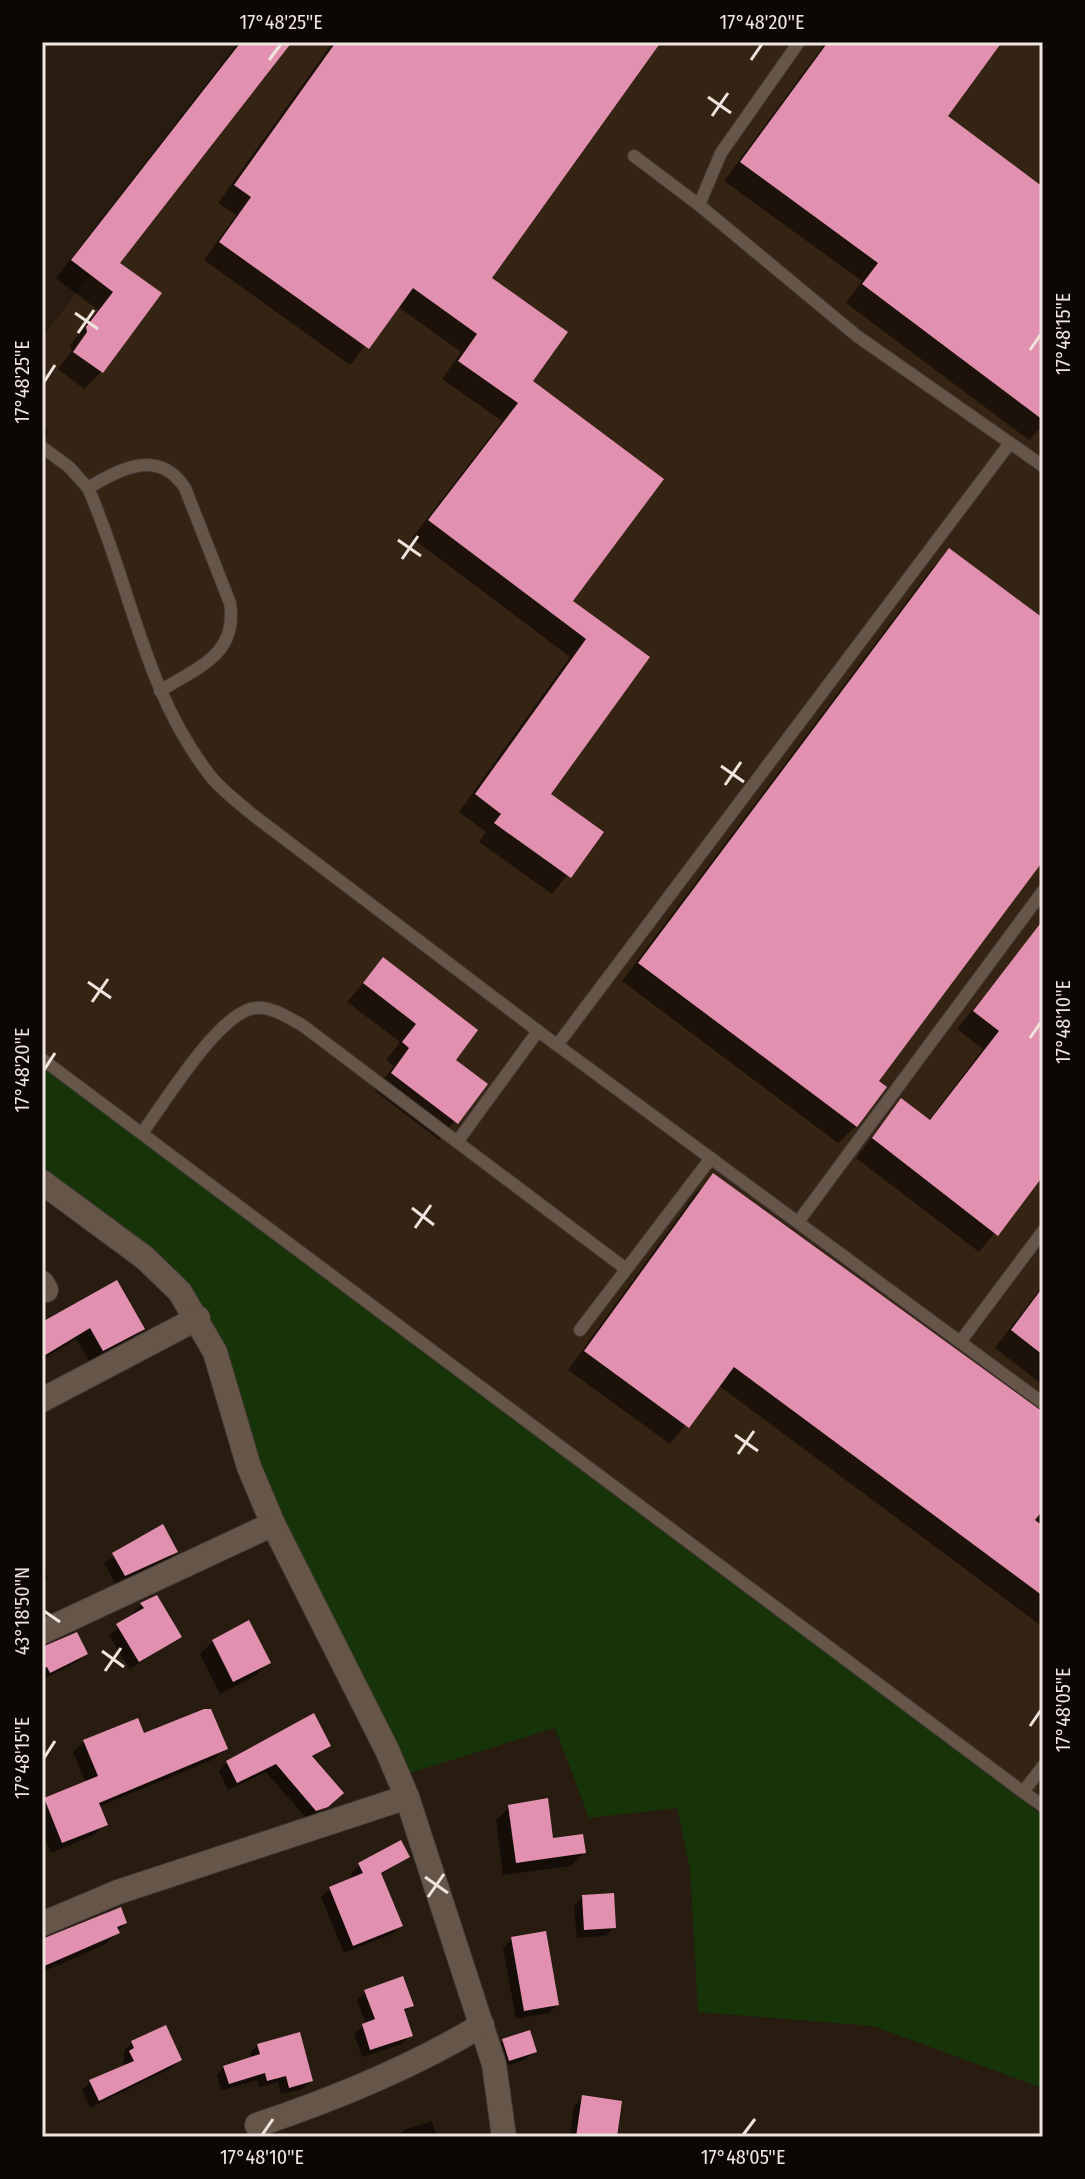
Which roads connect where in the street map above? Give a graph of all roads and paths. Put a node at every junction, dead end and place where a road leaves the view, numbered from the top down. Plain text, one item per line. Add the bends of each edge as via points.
1 (799, 42) edge
2 (634, 156) dead end
3 (699, 205) junction
4 (1010, 443) junction
5 (42, 447) edge
6 (1043, 466) edge
7 (88, 488) junction
8 (160, 691) junction
9 (1043, 891) edge
10 (538, 1031) junction
11 (558, 1044) junction
12 (42, 1059) edge
13 (142, 1133) junction
14 (457, 1142) junction
15 (711, 1158) junction
16 (42, 1182) edge
17 (798, 1222) junction
18 (1043, 1231) edge
19 (626, 1269) junction
20 (198, 1318) junction
21 (580, 1330) dead end
22 (960, 1342) junction
23 (42, 1400) edge
24 (1043, 1403) edge
25 (273, 1524) junction
26 (42, 1632) edge
27 (1043, 1766) edge
28 (1023, 1792) junction
29 (407, 1797) junction
30 (1043, 1806) edge
31 (42, 1924) edge
32 (482, 2025) junction
33 (257, 2125) dead end
34 (504, 2137) edge

1 - 3 lane via 721,153
2 - 3 lane
3 - 4 lane via 857,336
4 - 6 lane
4 - 11 lane
5 - 7 lane
7 - 8 lane
7 - 8 lane via 121,468 150,464 177,475 230,603 233,623 223,648
8 - 10 lane via 188,745 215,781
9 - 17 lane
10 - 11 lane
10 - 14 lane
11 - 15 lane
12 - 13 lane
13 - 14 lane via 222,1028 238,1013 257,1007 302,1025
13 - 28 lane
14 - 19 lane
15 - 17 lane
15 - 19 lane
16 - 20 street via 145,1258
17 - 22 lane
18 - 22 lane
19 - 21 lane
20 - 23 street
20 - 25 street via 215,1352 249,1467
22 - 24 lane
25 - 26 street
25 - 29 street
27 - 28 lane
28 - 30 lane
29 - 31 street via 118,1892
29 - 32 street
32 - 33 street via 404,2068
32 - 34 street via 501,2095

